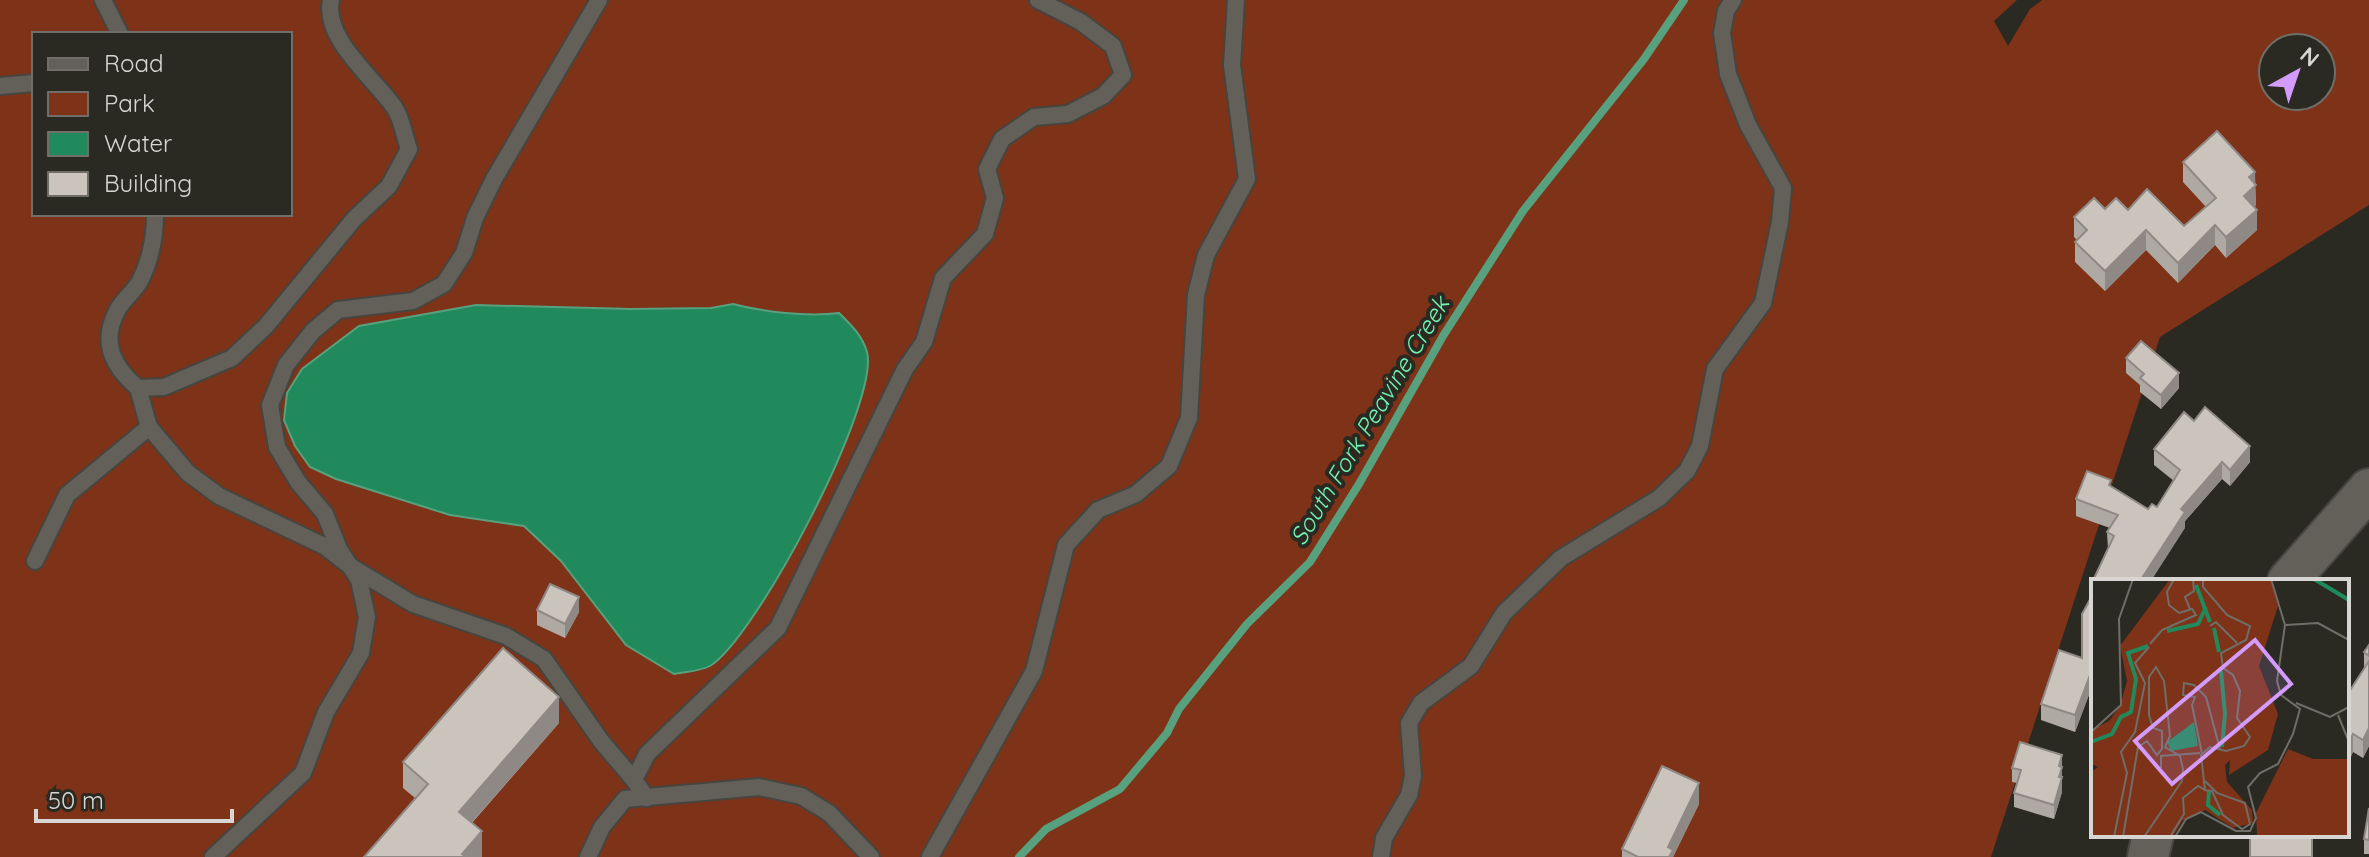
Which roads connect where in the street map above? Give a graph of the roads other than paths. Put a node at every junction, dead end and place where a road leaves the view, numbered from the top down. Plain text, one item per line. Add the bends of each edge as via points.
1 (103, 0) edge
2 (331, 0) edge
3 (599, 0) edge
4 (1038, 0) edge
5 (1236, 0) edge
6 (1733, 0) edge
7 (119, 32) edge
8 (32, 83) edge
9 (0, 86) edge
10 (155, 216) edge
11 (138, 388) junction
12 (149, 427) junction
13 (2369, 489) edge
14 (35, 561) dead end
15 (350, 566) junction
16 (2290, 579) edge
17 (634, 780) junction
18 (647, 798) junction
19 (2153, 837) edge
20 (213, 857) edge
21 (588, 857) edge
22 (871, 857) edge
23 (930, 857) edge
24 (1381, 857) edge
25 (2148, 857) edge

1 - 7 lane
2 - 11 lane via 328,14 346,49 397,110 409,149 389,186 232,358 164,387
3 - 15 lane via 494,179 464,253 444,284 413,301 338,310 286,365 270,405 277,447 325,514
4 - 17 lane via 1113,46 1123,75 1103,96 1068,114 1034,117 1002,139 987,169 995,198 985,234 943,278 924,342 905,369 778,628 647,754
5 - 23 lane via 1232,65 1247,179 1206,255 1199,282 1189,418 1169,466 1136,494 1098,510 1066,545 1034,671
6 - 24 lane via 1722,33 1728,74 1748,125 1783,188 1763,303 1715,369 1700,446 1687,471 1659,498 1561,558 1504,613 1471,666 1421,703 1409,723 1409,795 1384,838
8 - 9 lane
10 - 11 lane via 155,243 138,284 116,312 109,344 118,371
11 - 12 lane
12 - 14 lane via 67,495
12 - 15 lane via 188,473 219,496 294,529
13 - 16 street
15 - 17 lane via 413,604 506,636 544,659
15 - 20 lane via 359,580 367,617 361,653 326,712 303,773
17 - 18 lane
18 - 21 lane via 625,799 602,827
18 - 22 lane via 759,787 801,796 829,813
19 - 25 street

